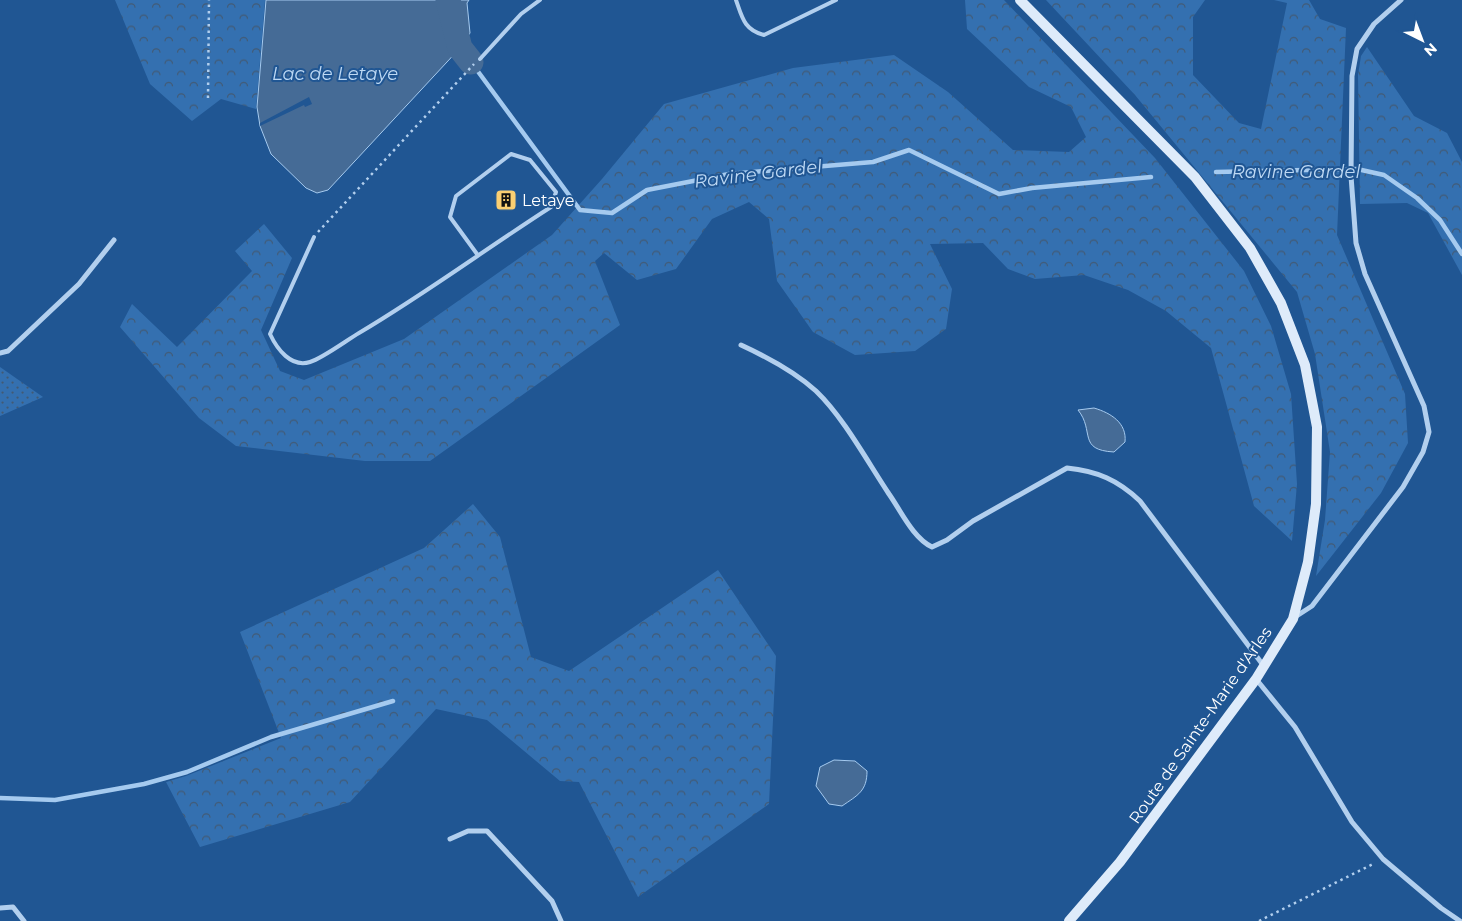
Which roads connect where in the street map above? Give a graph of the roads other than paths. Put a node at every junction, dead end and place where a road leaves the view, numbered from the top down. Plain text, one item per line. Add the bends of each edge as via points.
1 (540, 0) edge
2 (736, 0) edge
3 (836, 0) edge
4 (1020, 0) edge
5 (1402, 0) edge
6 (480, 59) dead end
7 (314, 237) road end
8 (114, 240) dead end
9 (477, 254) junction
10 (740, 345) dead end
11 (0, 352) edge
12 (1293, 619) junction
13 (1263, 665) junction
14 (1256, 679) junction
15 (450, 839) dead end
16 (0, 908) edge
17 (24, 921) edge
18 (561, 921) edge
19 (1069, 921) edge
20 (1460, 921) edge

1 - 6 lane via 521,14
2 - 3 lane via 745,25 764,35
4 - 12 main road, Route de Sainte-Marie d'Arles via 1195,177 1250,248 1281,303 1305,365 1317,427 1316,504 1308,562
5 - 12 street via 1374,24 1357,49 1352,76 1356,243 1365,274 1424,406 1429,432 1423,452 1403,487 1312,606
7 - 9 lane via 270,334 276,348 292,360 309,363 385,318
8 - 11 street via 79,284 8,351
9 - 9 lane via 450,217 456,196 511,154 530,160 556,192 551,208
10 - 13 street via 766,356 816,391 924,543 932,546 948,540 973,521 1067,468 1107,476 1125,486 1140,500
12 - 13 main road, Route de Sainte-Marie d'Arles
13 - 14 main road, Route de Sainte-Marie d'Arles
14 - 19 main road, Route de Sainte-Marie d'Arles via 1120,862
14 - 20 street via 1295,727 1352,822 1383,859
15 - 18 street via 468,831 488,831 552,900
16 - 17 street via 13,906

